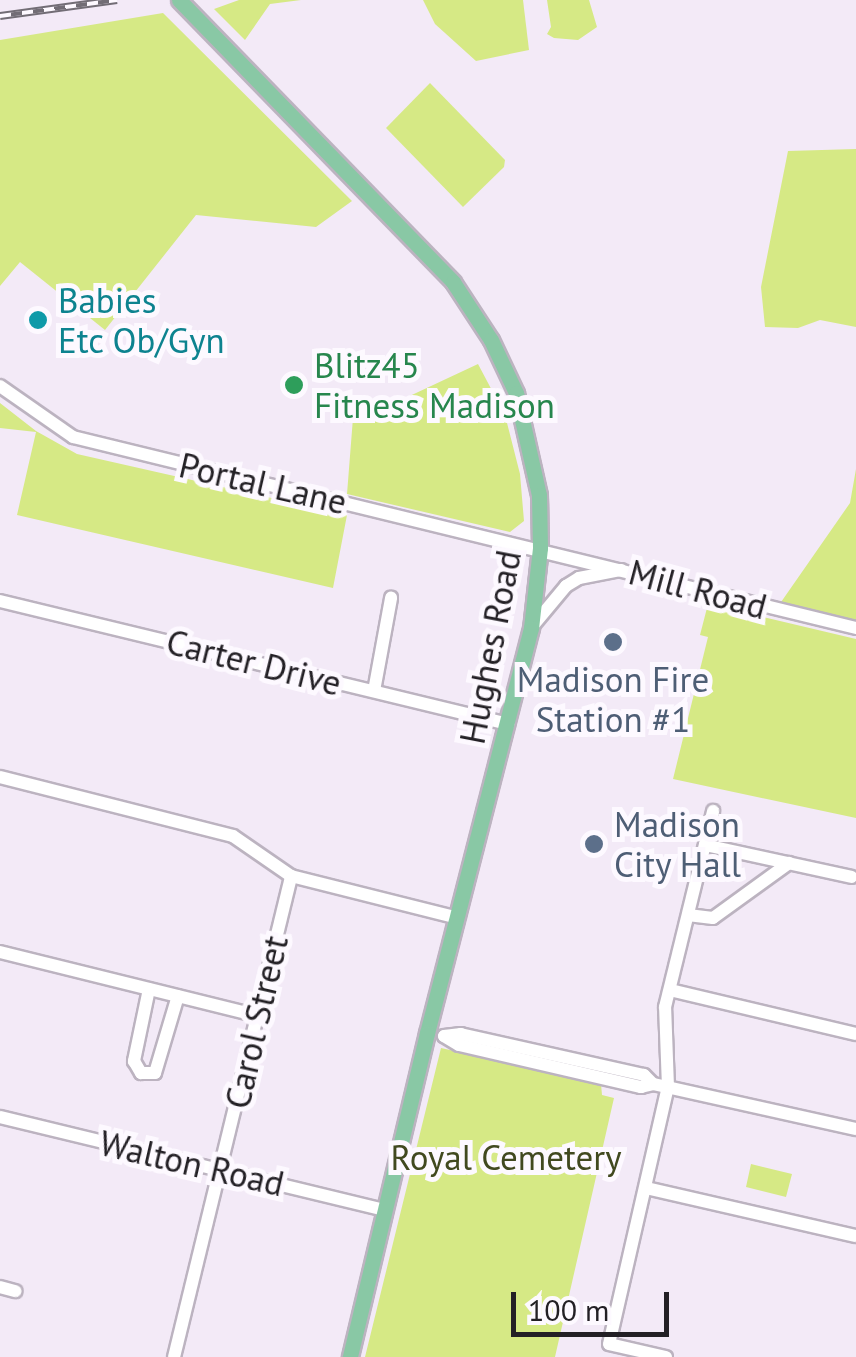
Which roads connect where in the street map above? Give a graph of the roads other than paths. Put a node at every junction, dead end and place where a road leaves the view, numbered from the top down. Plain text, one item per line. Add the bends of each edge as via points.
1 (179, 0) edge
2 (0, 386) edge
3 (540, 548) junction
4 (626, 569) junction
5 (392, 598) dead end
6 (0, 601) edge
7 (531, 628) junction
8 (856, 628) edge
9 (374, 692) junction
10 (508, 724) junction
11 (0, 777) edge
12 (713, 812) dead end
13 (705, 845) junction
14 (788, 863) junction
15 (291, 876) junction
16 (852, 878) dead end
17 (688, 914) junction
18 (458, 918) junction
19 (0, 952) edge
20 (150, 989) junction
21 (670, 990) junction
22 (178, 996) junction
23 (258, 1016) junction
24 (426, 1033) junction
25 (856, 1034) edge
26 (661, 1086) junction
27 (0, 1118) edge
28 (856, 1129) edge
29 (221, 1170) junction
30 (646, 1188) junction
31 (384, 1210) junction
32 (856, 1236) edge
33 (0, 1287) edge
34 (15, 1291) dead end
35 (174, 1357) edge
36 (350, 1357) edge
37 (666, 1357) edge

1 - 3 main road, Hughes Road via 463,296 502,359 528,432
2 - 3 street, Portal Lane via 73,437
3 - 4 street, Mill Road
3 - 7 main road, Hughes Road
4 - 7 street via 566,586
4 - 8 street, Mill Road
5 - 9 street
6 - 9 street, Carter Drive
7 - 10 main road, Hughes Road
9 - 10 street, Carter Drive
10 - 18 main road, Hughes Road
11 - 15 street via 233,836
12 - 13 street
13 - 14 street
13 - 17 street
14 - 16 street
14 - 17 street via 713,918
15 - 18 street
15 - 23 street, Carol Street
17 - 21 street
18 - 24 main road, Hughes Road
19 - 20 street
20 - 22 street
20 - 22 street via 134,1061 140,1073 155,1073
21 - 25 street
21 - 26 street
22 - 23 street
23 - 29 street, Carol Street
24 - 26 street via 461,1034 572,1065 644,1076
24 - 31 main road, Hughes Road
26 - 28 street
26 - 30 street
27 - 29 street, Walton Road
29 - 31 street, Walton Road
29 - 35 street, Carol Street
30 - 32 street
30 - 37 street via 610,1344
31 - 36 main road, Hughes Road
33 - 34 street

